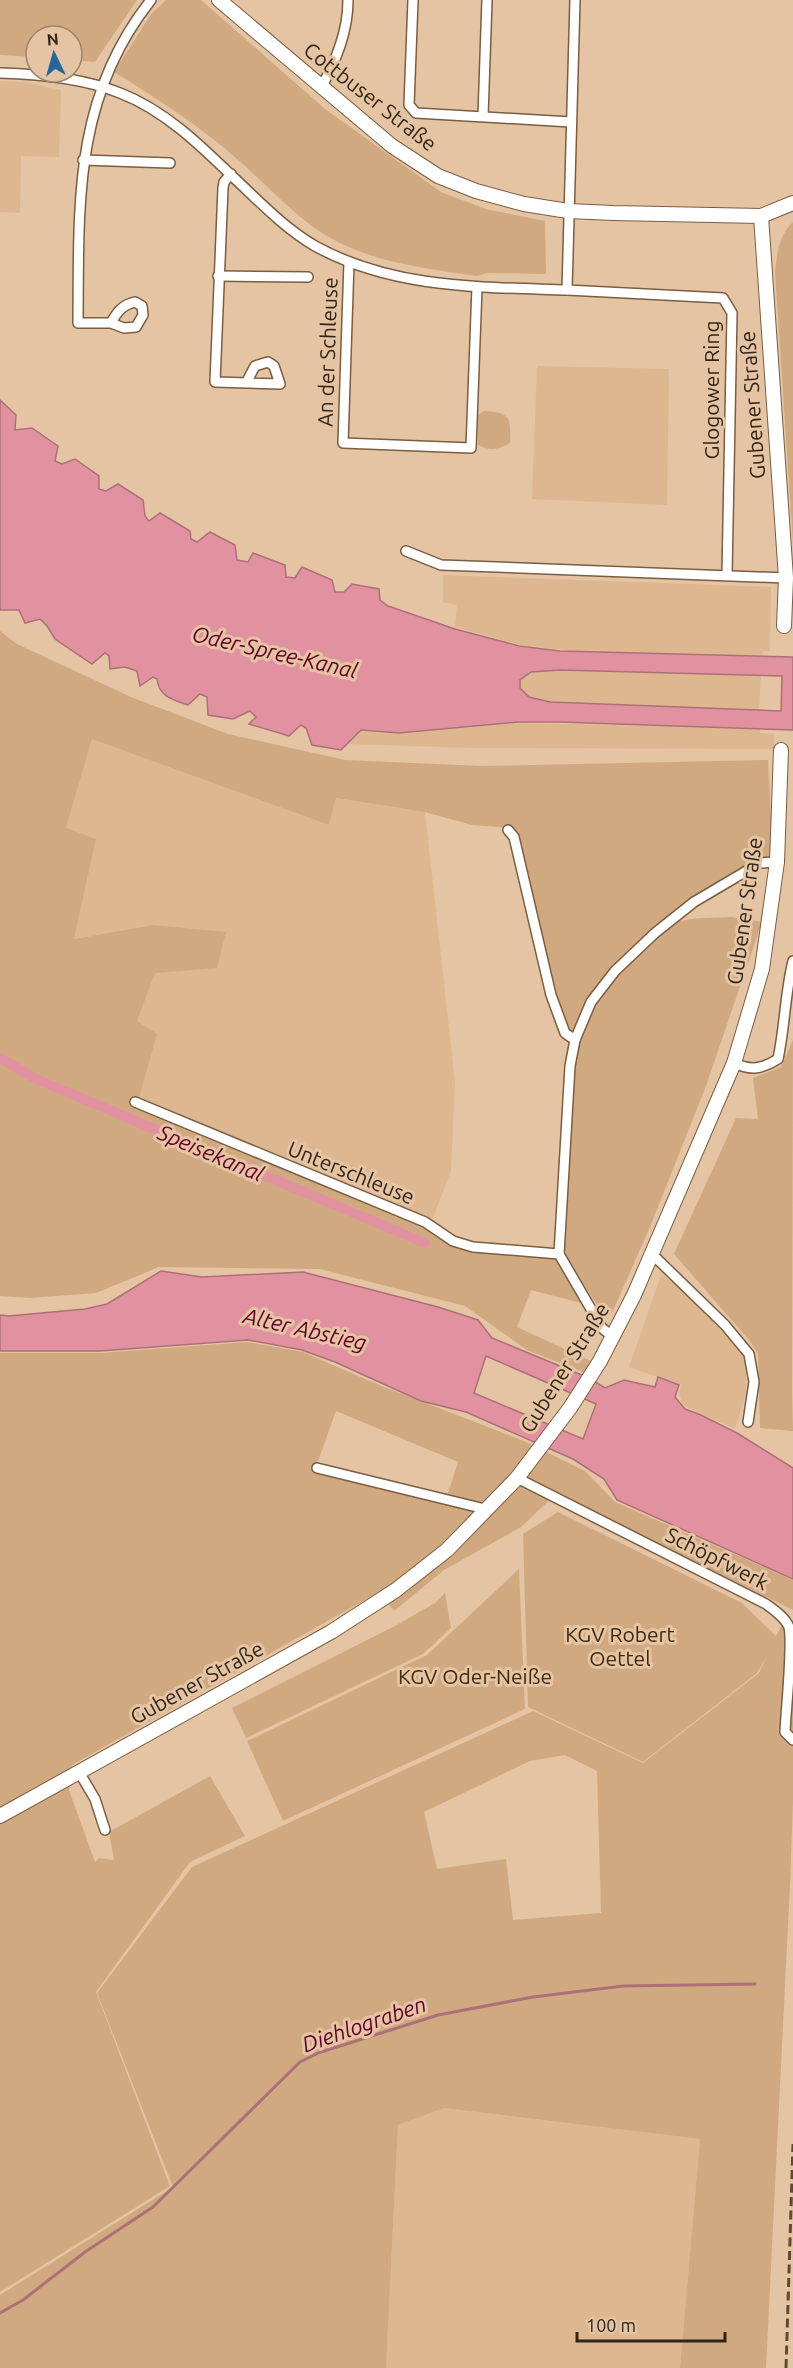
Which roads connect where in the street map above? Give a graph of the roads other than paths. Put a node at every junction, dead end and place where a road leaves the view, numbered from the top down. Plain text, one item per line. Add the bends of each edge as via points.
1 (152, 0) edge
2 (219, 0) edge
3 (348, 0) edge
4 (413, 0) edge
5 (487, 0) edge
6 (575, 0) edge
7 (0, 73) edge
8 (102, 86) junction
9 (321, 88) junction
10 (483, 116) junction
11 (571, 122) junction
12 (83, 160) junction
13 (170, 163) dead end
14 (231, 174) junction
15 (793, 203) edge
16 (568, 211) junction
17 (761, 216) junction
18 (349, 262) junction
19 (218, 276) junction
20 (308, 277) dead end
21 (477, 287) junction
22 (567, 290) junction
23 (111, 323) dead end
24 (246, 383) dead end
25 (406, 551) dead end
26 (727, 575) junction
27 (786, 578) junction
28 (784, 626) dead end
29 (781, 750) dead end
30 (508, 830) dead end
31 (777, 862) junction
32 (793, 961) edge
33 (575, 1041) junction
34 (734, 1064) junction
35 (135, 1102) dead end
36 (559, 1254) junction
37 (652, 1254) junction
38 (613, 1337) junction
39 (748, 1422) dead end
40 (317, 1468) dead end
41 (517, 1478) junction
42 (485, 1509) junction
43 (793, 1740) edge
44 (79, 1772) junction
45 (0, 1816) edge
46 (105, 1830) dead end

1 - 8 street via 119,48
2 - 9 main road, Cottbuser Straße
3 - 9 street via 342,43
4 - 10 street via 409,105 416,113
5 - 10 street
6 - 11 street
7 - 8 street, An der Schleuse
8 - 12 street
8 - 14 street, An der Schleuse via 142,104 182,129
9 - 16 main road, Cottbuser Straße via 392,146 438,176 524,204
10 - 11 street
11 - 16 street
12 - 13 street
12 - 23 street via 78,323
14 - 18 street, An der Schleuse via 283,224
14 - 19 street via 223,188
15 - 17 main road
16 - 17 main road, Cottbuser Straße
16 - 22 street
17 - 27 main road, Gubener Straße
18 - 21 street, An der Schleuse via 392,276
18 - 21 street, An der Schleuse via 343,443 471,448
19 - 20 street, An der Schleuse
19 - 24 street via 214,382
21 - 22 street, An der Schleuse
22 - 26 street, Glogower Ring via 723,298 732,313
25 - 26 street via 441,565
26 - 27 street
27 - 28 main road, Gubener Straße
29 - 31 main road, Gubener Straße
30 - 33 street via 514,837 551,996 565,1033
31 - 33 street via 760,863 741,873 694,902 655,933 615,971 591,1002
31 - 34 main road, Gubener Straße via 762,969
32 - 34 street via 778,1059 765,1068 747,1070
33 - 36 street via 570,1066
34 - 37 main road, Gubener Straße
35 - 36 street, Unterschleuse via 425,1222 453,1240 473,1247
36 - 38 street via 602,1328
37 - 38 main road, Gubener Straße
37 - 39 street via 749,1354 754,1382
38 - 41 main road, Gubener Straße via 570,1408
40 - 42 street
41 - 42 main road, Gubener Straße
41 - 43 street, Schöpfwerk via 779,1614 789,1625 792,1640 785,1732
42 - 44 main road, Gubener Straße via 447,1550 396,1590 331,1632
44 - 45 main road, Gubener Straße
44 - 46 street via 95,1799

